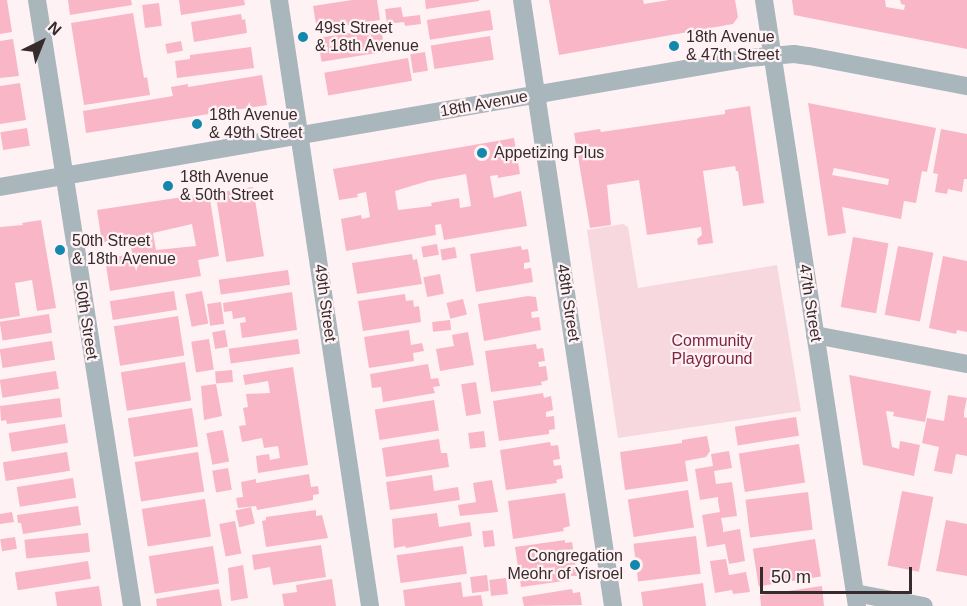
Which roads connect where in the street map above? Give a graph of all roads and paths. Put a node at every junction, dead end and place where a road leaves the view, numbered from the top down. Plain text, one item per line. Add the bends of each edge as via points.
1 (37, 0) edge
2 (279, 0) edge
3 (522, 0) edge
4 (764, 0) edge
5 (773, 56) junction
6 (967, 86) edge
7 (536, 95) junction
8 (300, 136) junction
9 (63, 176) junction
10 (0, 187) edge
11 (815, 335) junction
12 (967, 364) edge
13 (856, 600) edge
14 (132, 606) edge
15 (370, 606) edge
16 (613, 606) edge
17 (924, 606) edge

1 - 9 street, 50th Street
2 - 8 street, 49th Street
3 - 7 street, 48th Street
4 - 5 street, 47th Street
5 - 6 street, 18th Avenue via 809,56
5 - 7 street, 18th Avenue
5 - 11 street, 47th Street
7 - 8 street, 18th Avenue
7 - 16 street, 48th Street
8 - 9 street, 18th Avenue
8 - 15 street, 49th Street
9 - 10 street, 18th Avenue
9 - 14 street, 50th Street
11 - 12 street
11 - 13 street, 47th Street
13 - 17 street

